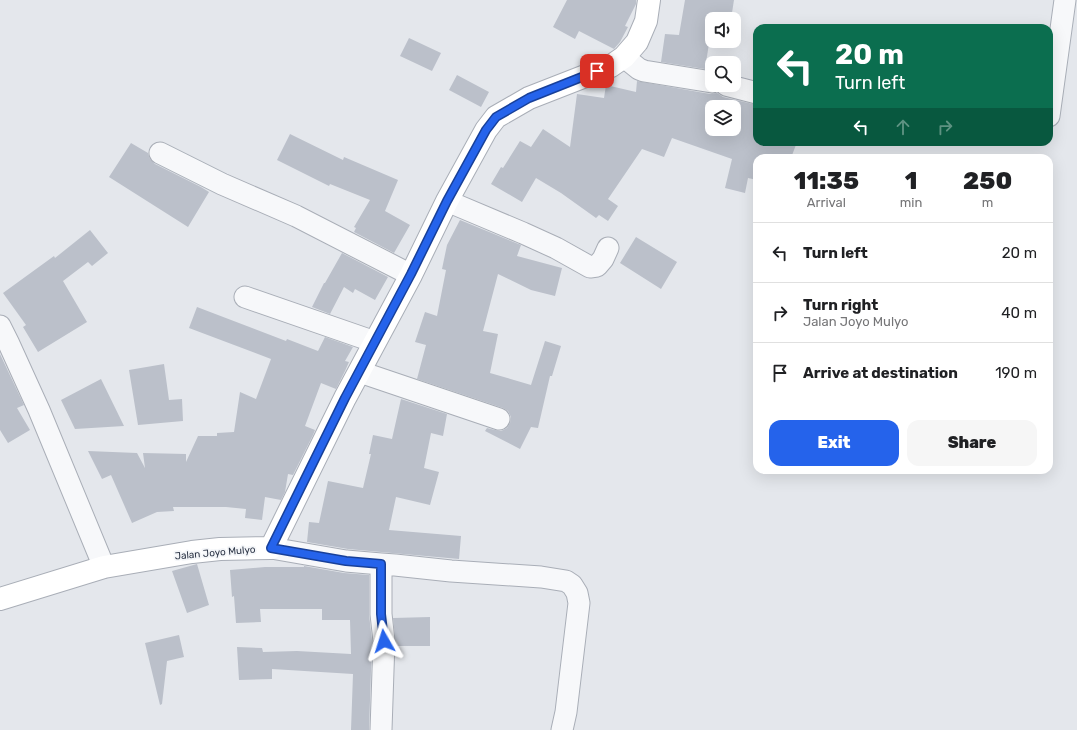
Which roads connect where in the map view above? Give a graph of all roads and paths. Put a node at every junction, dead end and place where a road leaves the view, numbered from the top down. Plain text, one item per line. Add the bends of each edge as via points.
1 (649, 0) edge
2 (1065, 0) edge
3 (624, 58) junction
4 (705, 81) edge
5 (1053, 87) edge
6 (741, 89) edge
7 (753, 92) edge
8 (160, 153) dead end
9 (447, 201) junction
10 (608, 248) dead end
11 (411, 274) junction
12 (245, 297) dead end
13 (0, 326) edge
14 (375, 342) junction
15 (360, 372) junction
16 (499, 418) dead end
17 (271, 548) junction
18 (381, 564) junction
19 (104, 566) junction
20 (0, 598) edge
21 (381, 730) edge
22 (562, 730) edge

1 - 3 main road via 646,21 637,42
2 - 5 street
3 - 4 street via 644,71
3 - 9 main road via 611,66 529,98 496,117 486,130
6 - 7 street
8 - 11 street via 222,184 296,216
9 - 10 street via 523,232 590,267 597,266
9 - 11 main road
11 - 14 main road
12 - 14 street
13 - 19 street via 39,410
14 - 15 main road
15 - 16 street
15 - 17 main road
17 - 18 street via 346,561
17 - 19 main road, Jalan Joyo Mulyo via 192,552
18 - 21 street via 384,641
18 - 22 street via 451,572 541,577 566,581 572,585 579,603
19 - 20 main road, Jalan Joyo Mulyo

